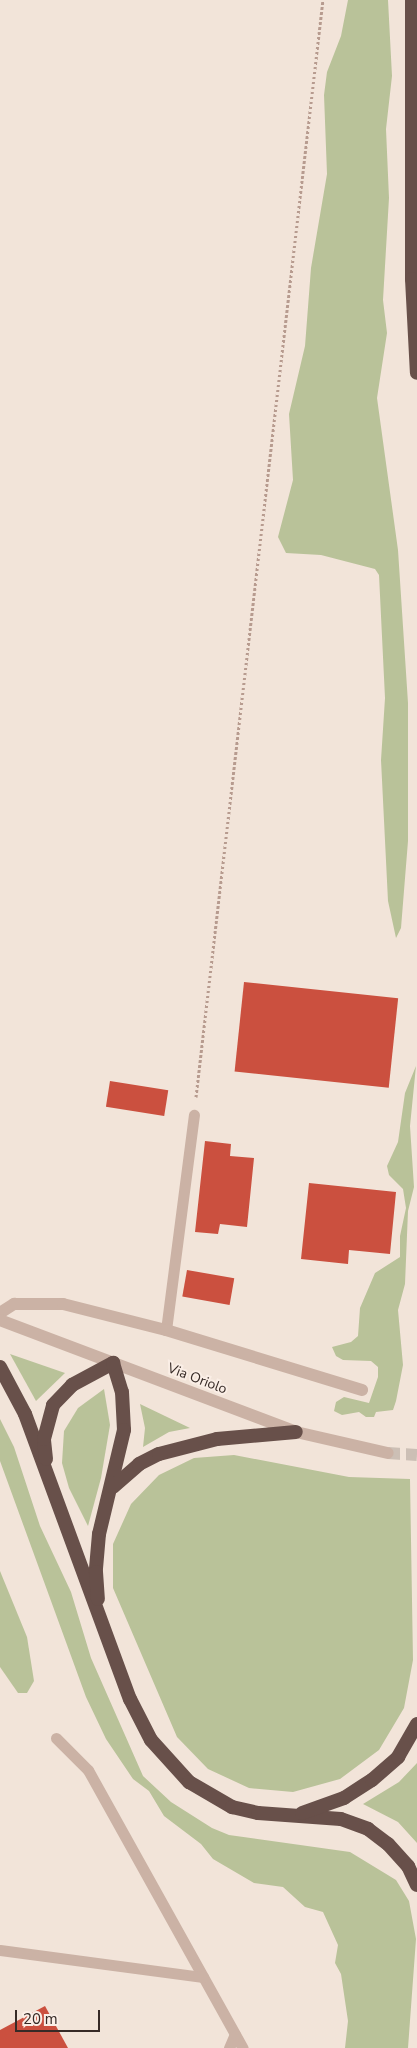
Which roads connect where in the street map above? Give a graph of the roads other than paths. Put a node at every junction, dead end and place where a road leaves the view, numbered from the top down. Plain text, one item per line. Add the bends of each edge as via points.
1 (412, 0) edge
2 (417, 373) edge
3 (194, 1115) road end
4 (0, 1313) edge
5 (0, 1320) edge
6 (166, 1330) junction
7 (113, 1363) junction
8 (0, 1367) edge
9 (362, 1390) dead end
10 (296, 1432) junction
11 (388, 1453) tunnel mouth
12 (47, 1478) junction
13 (112, 1488) junction
14 (104, 1627) junction
15 (417, 1724) edge
16 (56, 1738) dead end
17 (296, 1815) junction
18 (417, 1886) edge
19 (0, 1950) edge
20 (203, 1977) junction
21 (235, 2034) junction
22 (229, 2048) edge
23 (243, 2048) edge

1 - 2 highway via 412,279
3 - 6 lane
4 - 6 street via 14,1304 63,1304
5 - 7 street, Via Oriolo
6 - 9 street
7 - 10 street, Via Oriolo
7 - 12 highway via 72,1385 53,1405 44,1439
7 - 13 highway via 124,1410
8 - 12 highway via 25,1414
10 - 11 street, Via Oriolo
10 - 13 highway via 217,1439 159,1454 138,1464
12 - 14 highway
13 - 14 highway via 97,1548 98,1595
14 - 17 highway via 140,1723 189,1782 232,1807 258,1813
15 - 17 highway via 398,1757 372,1780 344,1798
16 - 20 lane via 88,1770
17 - 18 highway via 341,1819 368,1828 408,1866
19 - 20 lane
20 - 21 lane
21 - 22 lane
21 - 23 lane

